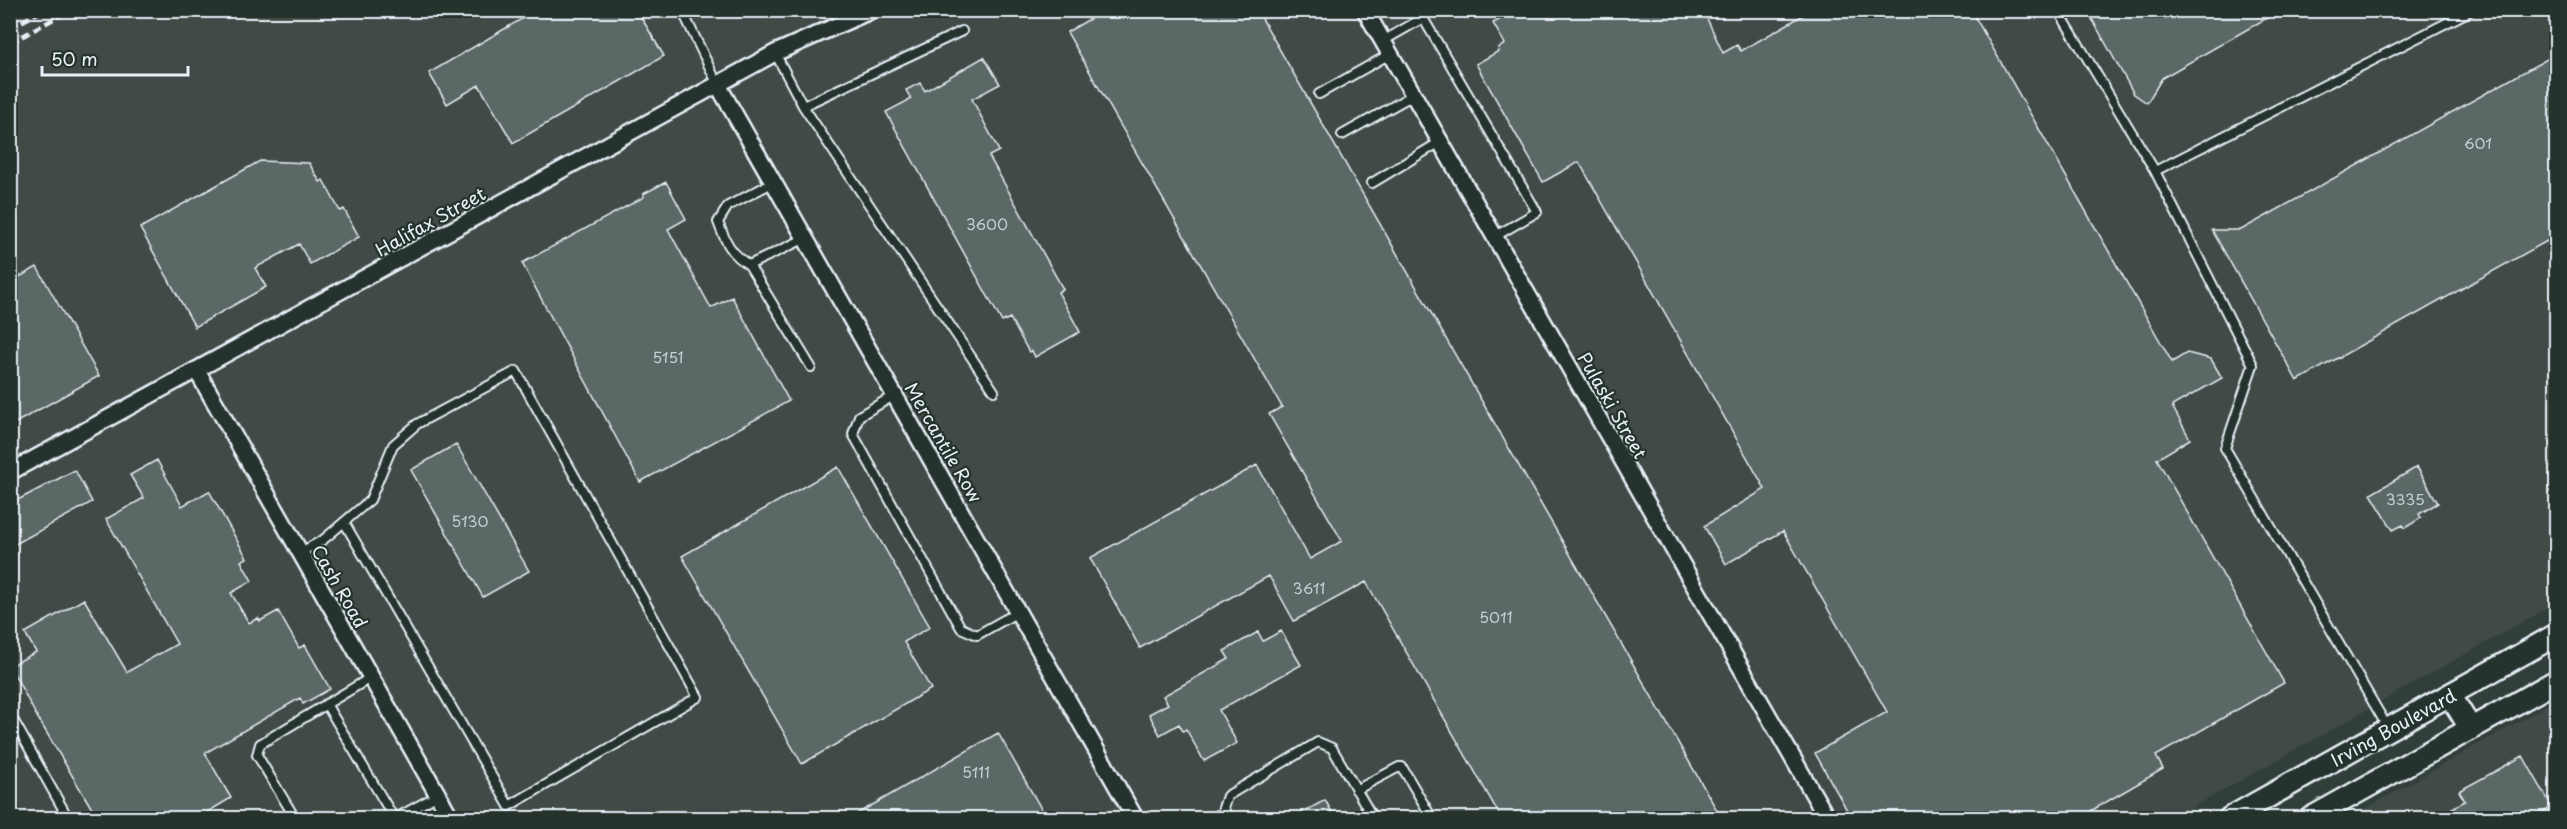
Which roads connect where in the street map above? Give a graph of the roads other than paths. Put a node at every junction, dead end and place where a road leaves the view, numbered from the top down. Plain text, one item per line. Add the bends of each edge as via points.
1 (682, 10) edge
2 (872, 10) edge
3 (1365, 10) edge
4 (2058, 10) edge
5 (2472, 10) edge
6 (963, 31) dead end
7 (1386, 47) junction
8 (775, 53) junction
9 (718, 85) junction
10 (1319, 94) dead end
11 (1413, 95) junction
12 (802, 106) junction
13 (1342, 135) dead end
14 (1440, 142) junction
15 (2155, 171) junction
16 (774, 182) junction
17 (1372, 183) dead end
18 (1494, 237) junction
19 (806, 238) junction
20 (749, 265) junction
21 (811, 367) dead end
22 (197, 371) junction
23 (994, 392) dead end
24 (895, 395) junction
25 (10, 471) edge
26 (344, 522) junction
27 (299, 553) junction
28 (1018, 612) junction
29 (2556, 635) edge
30 (370, 678) junction
31 (2556, 681) edge
32 (2450, 695) junction
33 (326, 704) junction
34 (10, 714) edge
35 (2471, 729) junction
36 (2388, 730) junction
37 (1356, 790) junction
38 (438, 795) junction
39 (1227, 815) edge
40 (68, 819) edge
41 (295, 819) edge
42 (395, 819) edge
43 (451, 819) edge
44 (1135, 819) edge
45 (1212, 819) edge
46 (1373, 819) edge
47 (1432, 819) edge
48 (1827, 819) edge
49 (2230, 819) edge
50 (2311, 819) edge

1 - 9 lane
2 - 8 street, Halifax Street
3 - 7 street, Pulaski Street
4 - 15 lane
5 - 15 lane
6 - 12 lane
7 - 10 lane
7 - 11 street, Pulaski Street
7 - 18 lane via 1423,18 1537,212
8 - 9 street, Halifax Street
8 - 12 lane
9 - 16 street, Mercantile Row
9 - 22 street, Halifax Street
11 - 13 lane
11 - 14 street, Pulaski Street
12 - 23 lane
14 - 17 lane
14 - 18 street, Pulaski Street
15 - 36 lane via 2253,365 2224,448
16 - 19 street, Mercantile Row
16 - 20 lane via 728,206 718,222 736,257
18 - 48 street, Pulaski Street
19 - 20 lane
19 - 24 street, Mercantile Row
20 - 21 lane
22 - 25 street, Halifax Street
22 - 27 street, Cash Road
24 - 28 street, Mercantile Row
24 - 28 lane via 859,416 853,434 962,628 977,635
26 - 26 lane via 370,500 393,446 417,424 516,371 698,698 509,806
26 - 27 lane
27 - 30 street, Cash Road
28 - 44 street, Mercantile Row
29 - 32 main road, Irving Boulevard
30 - 33 lane
30 - 38 street, Cash Road
31 - 35 main road
32 - 35 main road
32 - 36 main road, Irving Boulevard
33 - 41 lane via 260,744 256,755
33 - 42 lane
34 - 40 lane
35 - 50 main road
36 - 49 main road, Irving Boulevard
37 - 39 lane via 1332,748 1318,742 1227,796 1223,808
37 - 46 lane
37 - 47 lane via 1402,767
38 - 42 lane
38 - 43 street, Cash Road
39 - 45 lane

